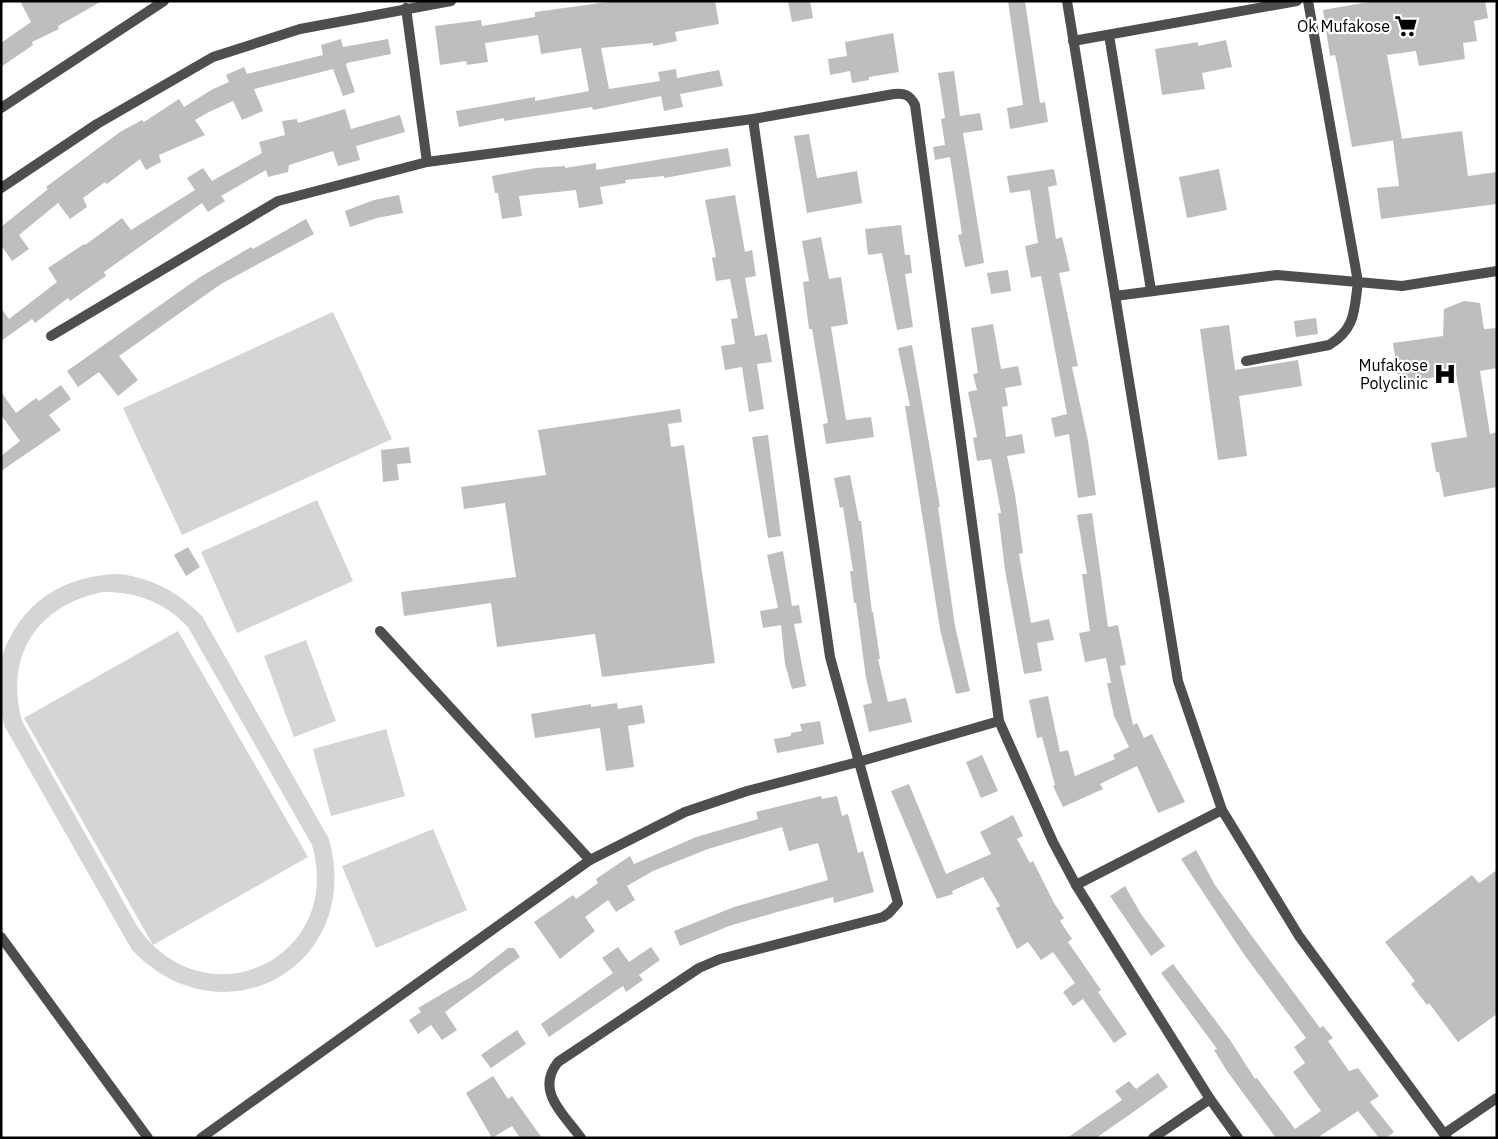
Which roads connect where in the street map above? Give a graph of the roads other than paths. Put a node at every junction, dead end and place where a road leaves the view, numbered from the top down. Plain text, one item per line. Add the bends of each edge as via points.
1 (164, 1) edge
2 (451, 1) edge
3 (1067, 1) edge
4 (1297, 1) edge
5 (1308, 1) edge
6 (406, 8) junction
7 (1108, 34) junction
8 (1073, 41) junction
9 (1, 108) edge
10 (753, 119) junction
11 (427, 162) junction
12 (1, 188) edge
13 (1497, 271) edge
14 (1358, 282) junction
15 (1151, 290) junction
16 (1115, 296) junction
17 (51, 336) dead end
18 (1246, 361) dead end
19 (380, 631) dead end
20 (999, 722) junction
21 (858, 762) junction
22 (1222, 810) junction
23 (590, 860) junction
24 (1076, 885) junction
25 (1, 937) edge
26 (1497, 1098) edge
27 (1210, 1099) junction
28 (1446, 1136) edge
29 (148, 1138) edge
30 (200, 1138) edge
31 (580, 1138) edge
32 (1154, 1138) edge
33 (1238, 1138) edge

1 - 9 street
2 - 6 street
3 - 8 street
4 - 7 street
5 - 14 street
6 - 11 street
6 - 12 street via 300,29 213,57 97,124
7 - 8 street
7 - 15 street
8 - 16 street
10 - 11 street
10 - 20 street via 902,93 911,97 915,104
10 - 21 street via 830,657
11 - 17 street via 278,201
13 - 14 street via 1402,286
14 - 15 street via 1278,275
14 - 18 street via 1352,322 1341,338 1329,345
15 - 16 street
16 - 22 street via 1178,681
19 - 23 street
20 - 21 street
20 - 24 street
21 - 23 street via 747,791 685,812
21 - 31 street via 898,903 893,910 883,917 720,959 699,968 558,1062 551,1071 549,1092
22 - 24 street
22 - 28 street via 1299,936
23 - 30 street
24 - 27 street
25 - 29 street
26 - 28 street
27 - 32 street
27 - 33 street

